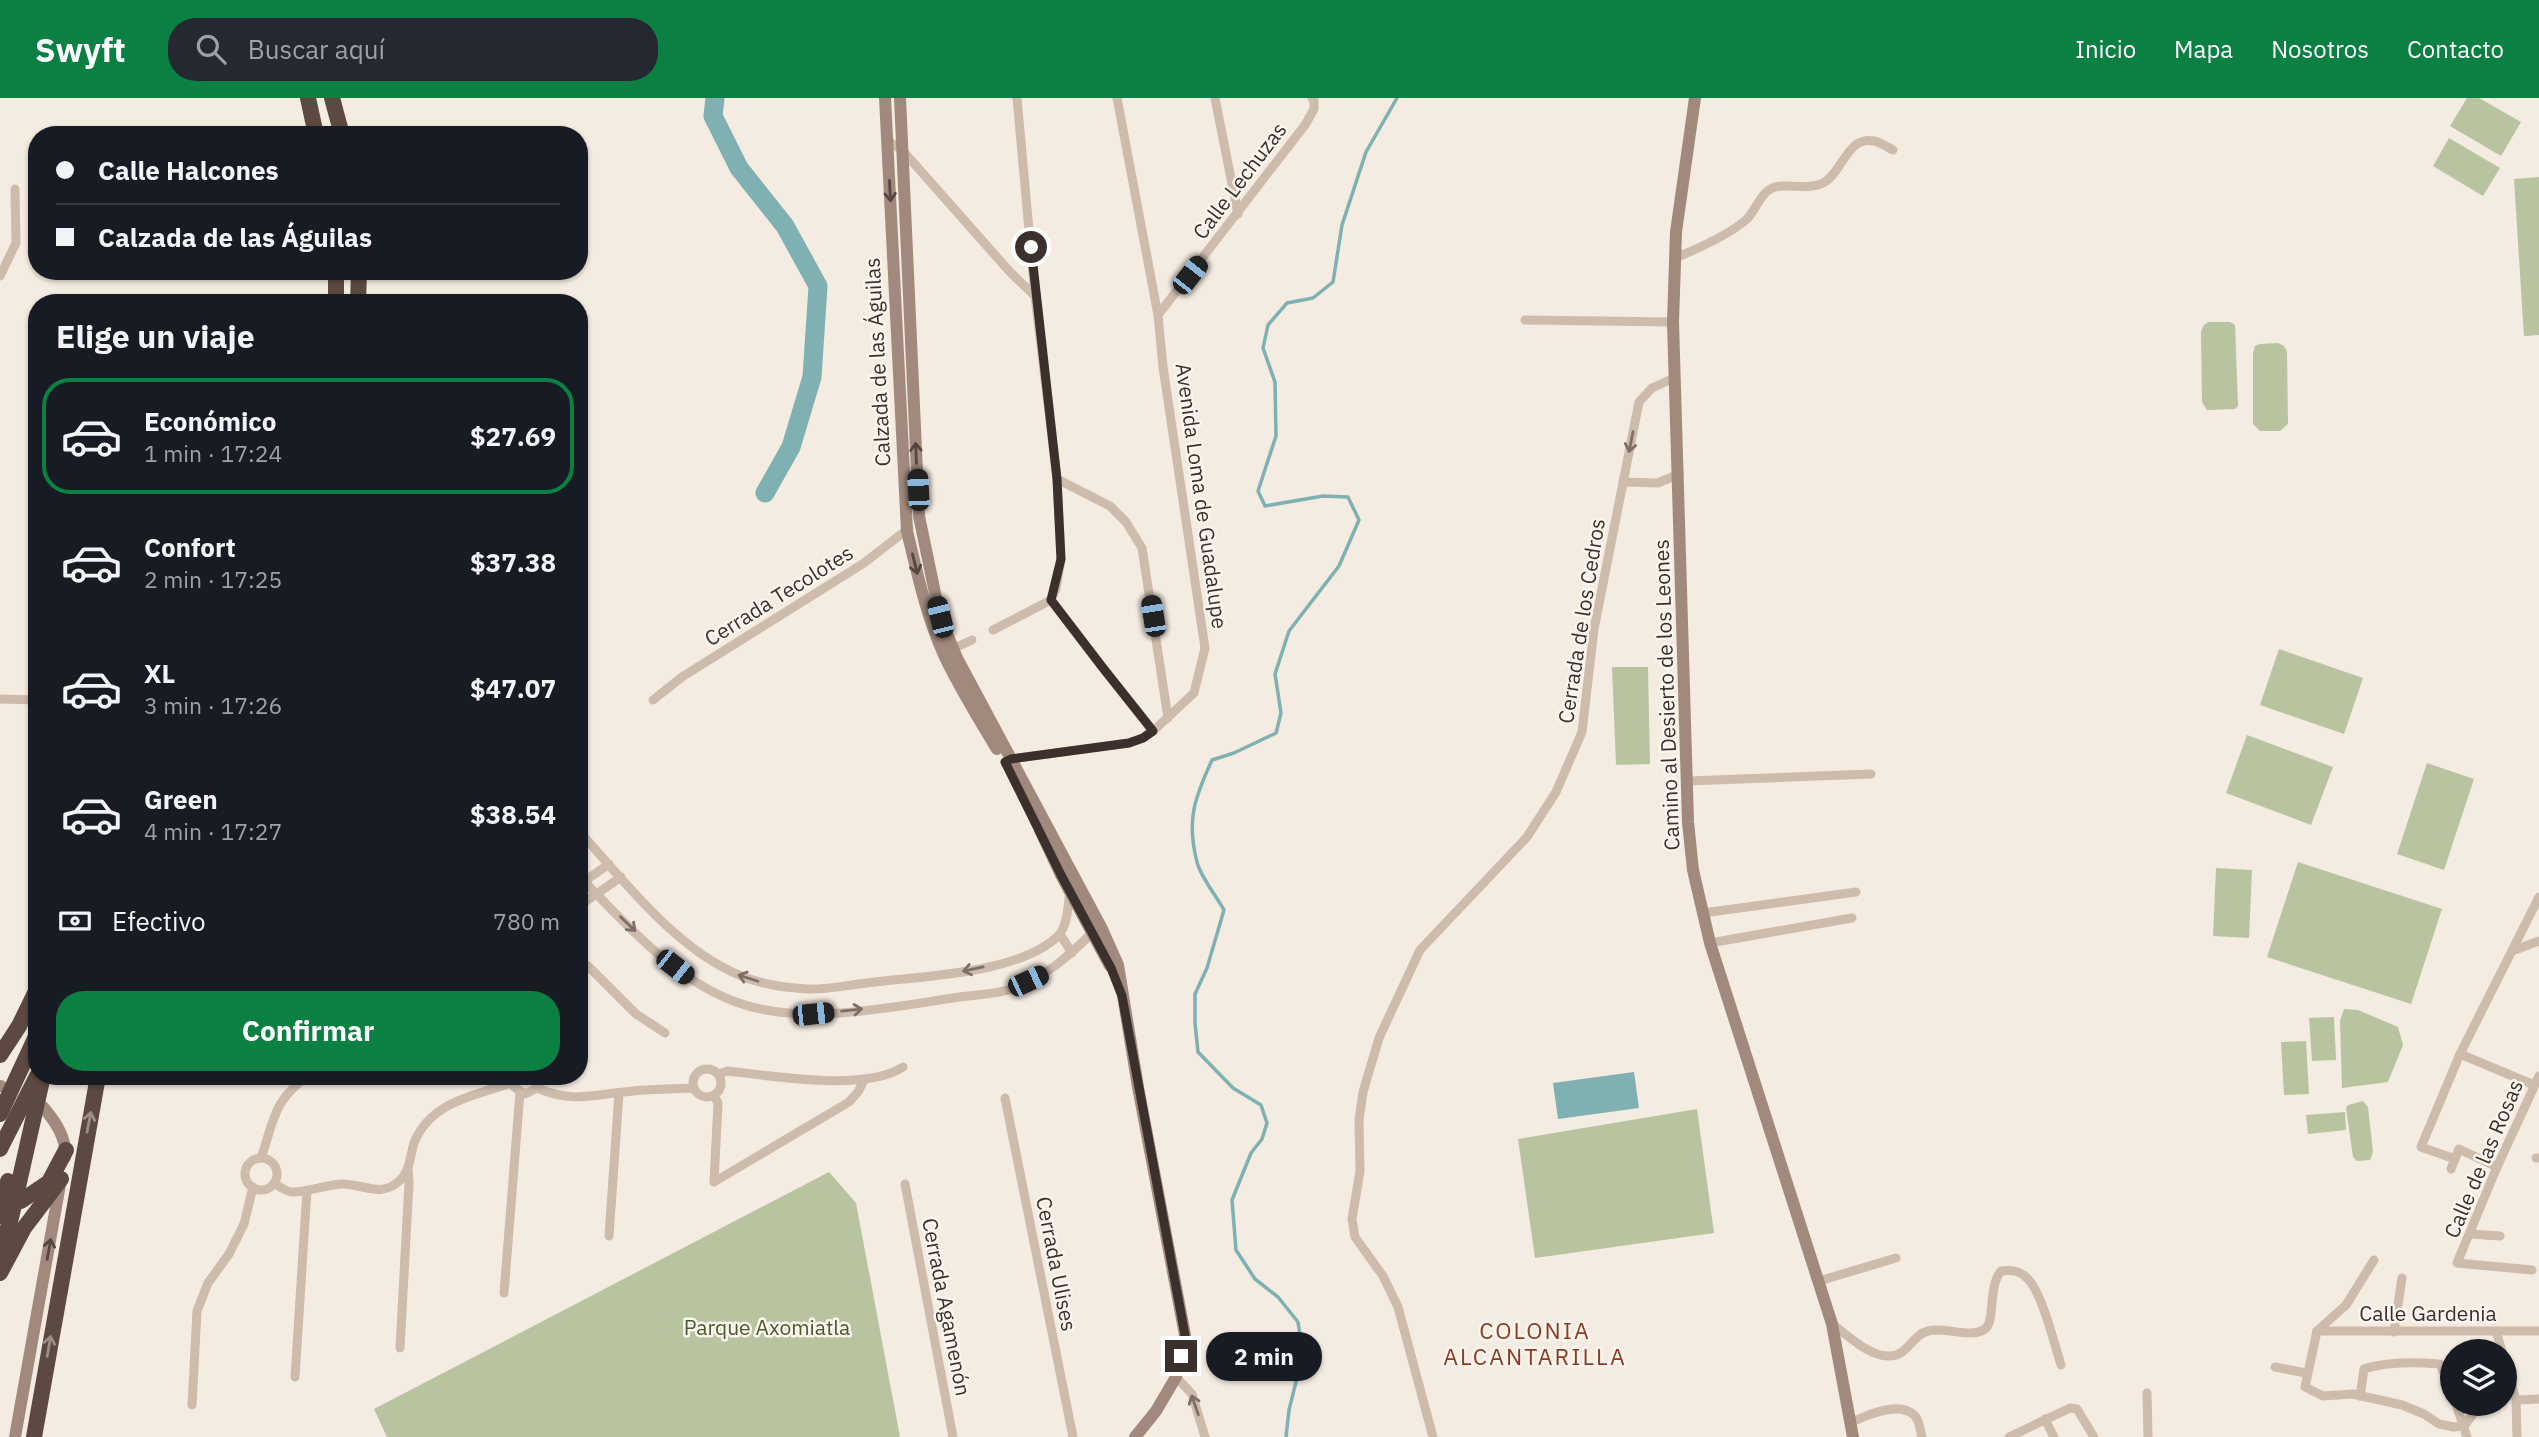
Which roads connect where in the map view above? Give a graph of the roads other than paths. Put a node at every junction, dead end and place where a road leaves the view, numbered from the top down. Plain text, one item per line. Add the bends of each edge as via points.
1 (308, 98) edge
2 (332, 98) edge
3 (885, 98) edge
4 (900, 98) edge
5 (1017, 98) edge
6 (1117, 98) edge
7 (1215, 98) edge
8 (1312, 98) edge
9 (1695, 98) edge
10 (314, 126) edge
11 (340, 126) edge
12 (887, 140) junction
13 (1893, 150) dead end
14 (903, 151) junction
15 (15, 189) dead end
16 (1238, 214) junction
17 (1675, 258) junction
18 (0, 276) edge
19 (1035, 296) junction
20 (1158, 315) junction
21 (1525, 320) dead end
22 (1673, 322) junction
23 (1674, 378) junction
24 (1679, 474) junction
25 (1057, 479) junction
26 (1623, 482) junction
27 (919, 516) junction
28 (906, 531) junction
29 (1051, 600) junction
30 (993, 630) dead end
31 (972, 640) dead end
32 (948, 651) junction
33 (0, 699) edge
34 (28, 700) edge
35 (653, 700) dead end
36 (1168, 718) junction
37 (1153, 731) junction
38 (1008, 760) junction
39 (1871, 774) dead end
40 (1688, 781) junction
41 (588, 841) edge
42 (609, 864) junction
43 (588, 877) edge
44 (621, 877) junction
45 (588, 887) edge
46 (1070, 889) junction
47 (1856, 892) dead end
48 (598, 895) junction
49 (2539, 897) edge
50 (588, 900) edge
51 (1703, 913) junction
52 (1852, 918) dead end
53 (1093, 932) junction
54 (1060, 934) junction
55 (2539, 941) edge
56 (1710, 943) junction
57 (2512, 951) junction
58 (1072, 953) junction
59 (588, 966) edge
60 (1122, 996) junction
61 (28, 1008) edge
62 (665, 1033) dead end
63 (28, 1053) edge
64 (2460, 1054) junction
65 (0, 1055) edge
66 (903, 1067) dead end
67 (718, 1074) junction
68 (2539, 1076) edge
69 (864, 1080) junction
70 (32, 1085) edge
71 (39, 1085) edge
72 (41, 1085) edge
73 (96, 1085) edge
74 (295, 1085) edge
75 (499, 1085) edge
76 (515, 1085) edge
77 (538, 1085) edge
78 (2534, 1086) junction
79 (537, 1088) junction
80 (694, 1088) junction
81 (520, 1092) junction
82 (619, 1093) junction
83 (714, 1095) junction
84 (1005, 1098) dead end
85 (43, 1107) dead end
86 (0, 1114) edge
87 (0, 1149) edge
88 (66, 1150) junction
89 (261, 1158) junction
90 (2455, 1159) junction
91 (2497, 1167) junction
92 (408, 1168) junction
93 (2451, 1169) dead end
94 (61, 1179) junction
95 (274, 1183) junction
96 (905, 1185) dead end
97 (253, 1187) junction
98 (306, 1191) junction
99 (21, 1200) dead end
100 (0, 1216) edge
101 (2470, 1234) junction
102 (609, 1236) dead end
103 (2500, 1236) dead end
104 (0, 1253) edge
105 (1896, 1258) dead end
106 (2374, 1260) dead end
107 (2532, 1270) dead end
108 (0, 1273) edge
109 (2402, 1278) dead end
110 (1819, 1281) junction
111 (504, 1293) dead end
112 (1832, 1324) junction
113 (2317, 1331) junction
114 (2496, 1331) junction
115 (2539, 1331) edge
116 (2394, 1332) junction
117 (2498, 1339) edge
118 (400, 1348) dead end
119 (2440, 1364) edge
120 (2061, 1365) dead end
121 (2275, 1367) dead end
122 (2306, 1373) junction
123 (295, 1377) dead end
124 (1176, 1377) junction
125 (2147, 1393) dead end
126 (2360, 1396) junction
127 (2539, 1399) edge
128 (2517, 1400) edge
129 (192, 1405) dead end
130 (2460, 1416) edge
131 (2472, 1416) edge
132 (2516, 1416) edge
133 (2045, 1419) junction
134 (1852, 1422) junction
135 (2464, 1426) junction
136 (24, 1434) edge
137 (953, 1437) edge
138 (1073, 1437) edge
139 (1135, 1437) edge
140 (1205, 1437) edge
141 (1433, 1437) edge
142 (1853, 1437) edge
143 (1922, 1437) edge
144 (2009, 1437) edge
145 (2054, 1437) edge
146 (2094, 1437) edge
147 (2148, 1437) edge
148 (2467, 1437) edge
149 (2517, 1437) edge

1 - 10 highway
2 - 11 highway
3 - 12 main road, Calzada de las Águilas
4 - 14 main road, Calzada de las Águilas
5 - 19 street
6 - 20 street, Avenida Loma de Guadalupe
7 - 16 street
8 - 16 street, Calle Lechuzas via 1314,108 1305,125
9 - 17 main road, Camino al Desierto de los Leones
12 - 14 street
12 -> 28 main road, Calzada de las Águilas
13 - 17 street via 1873,140 1861,141 1830,179 1810,187 1775,187 1745,221
14 - 19 street
27 -> 14 main road, Calzada de las Águilas
15 - 18 street via 16,243
16 - 20 street, Calle Lechuzas
17 - 22 main road, Camino al Desierto de los Leones
19 - 25 street
20 - 36 street, Avenida Loma de Guadalupe via 1205,648 1194,693
21 - 22 street
22 - 23 main road, Camino al Desierto de los Leones
23 - 24 main road, Camino al Desierto de los Leones
23 -> 26 street, Cerrada de los Cedros via 1652,388 1639,402
24 - 26 street via 1658,483
24 - 40 main road, Camino al Desierto de los Leones
25 - 29 street via 1061,559
25 - 36 street via 1110,506 1142,548
26 - 141 street, Cerrada de los Cedros via 1594,629 1583,733 1556,792 1527,836 1420,950 1379,1038 1363,1092 1360,1171 1352,1219 1355,1237 1398,1307
27 - 28 street, Cerrada Tecolotes
27 - 32 main road, Calzada de las Águilas
28 -> 32 main road, Calzada de las Águilas via 922,592
28 - 35 street, Cerrada Tecolotes
29 - 30 street
29 - 37 street
31 - 32 street
32 - 38 main road, Calzada de las Águilas via 974,710
33 - 34 street
36 - 37 street, Avenida Loma de Guadalupe
37 - 38 street, Avenida Loma de Guadalupe via 1129,743
38 - 46 main road, Calzada de las Águilas
38 - 60 main road, Calzada de las Águilas via 1101,927 1118,965
39 - 40 street
40 - 51 main road, Camino al Desierto de los Leones via 1693,870
41 - 42 street
42 - 43 street
42 - 44 street
44 - 48 street
54 -> 44 street via 1042,950 1013,961 959,972 808,989 774,985 741,976 683,942
45 - 48 street
46 - 53 main road, Calzada de las Águilas
46 - 54 street
47 - 51 street
48 - 50 street
48 -> 58 street via 691,979 735,1002 773,1012 813,1014 1010,990 1046,973
49 - 57 street
51 - 56 main road, Camino al Desierto de los Leones
52 - 56 street
53 - 58 street
53 - 60 main road, Calzada de las Águilas
54 - 58 street
55 - 57 street
56 - 110 main road, Camino al Desierto de los Leones
57 - 64 street
59 - 62 street via 636,1014
60 - 124 main road, Calzada de las Águilas via 1185,1335
61 - 65 highway
63 - 86 highway
64 - 78 street
64 - 90 street via 2421,1147
66 - 69 street
67 - 69 street
67 - 80 street via 700,1071
67 - 83 street via 721,1086
68 - 78 street, Calle de las Rosas
69 - 83 street via 849,1102 714,1182 718,1103
70 - 87 highway
71 - 100 highway via 22,1124
72 - 104 highway
136 -> 73 highway via 41,1392
74 - 89 street via 276,1108
75 - 92 street via 430,1117 415,1142
76 - 81 street
77 - 79 street
78 - 91 street, Calle de las Rosas
79 - 81 street
79 - 82 street via 578,1098
80 - 82 street
80 - 83 street via 700,1096
81 - 111 street
82 - 102 street
84 - 138 street, Cerrada Ulises
85 - 88 main road via 61,1133
88 - 94 main road
88 - 99 highway via 49,1182
89 - 95 street via 275,1167
89 - 97 street via 250,1162 245,1173
90 - 91 street via 2459,1149
90 - 93 street
91 - 101 street, Calle de las Rosas
92 - 98 street via 400,1182 385,1190 346,1184
92 - 118 street
94 - 108 highway via 24,1228
136 -> 94 main road
95 - 97 street via 264,1189
95 - 98 street via 290,1192
96 - 137 street, Cerrada Agamenón
97 - 129 street via 244,1224 208,1283 197,1311
98 - 123 street
101 - 103 street
101 - 107 street, Calle de las Rosas via 2457,1264
105 - 110 street
106 - 113 street via 2346,1305
109 - 116 street
110 - 112 main road, Camino al Desierto de los Leones
112 - 120 street via 1875,1354 1889,1357 1901,1354 1924,1331 1978,1332 1990,1322 1995,1279 2001,1271 2012,1270 2036,1289
112 - 134 main road, Camino al Desierto de los Leones
113 - 116 street, Calle Gardenia
113 - 122 street
114 - 115 street, Calle Gardenia
114 - 116 street, Calle Gardenia
114 - 117 street
119 - 126 street via 2364,1369
121 - 122 street
122 - 126 street via 2305,1387 2323,1396
124 - 139 main road, Calzada de las Águilas
140 -> 124 street via 1192,1394
125 - 147 street
126 - 135 street via 2402,1405 2439,1424
127 - 128 street
130 - 135 street
131 - 135 street
132 - 149 street
133 - 144 street
133 - 145 street
133 - 146 street via 2064,1409 2077,1409
134 - 142 main road, Camino al Desierto de los Leones
134 - 143 street via 1903,1409 1913,1413
135 - 148 street

